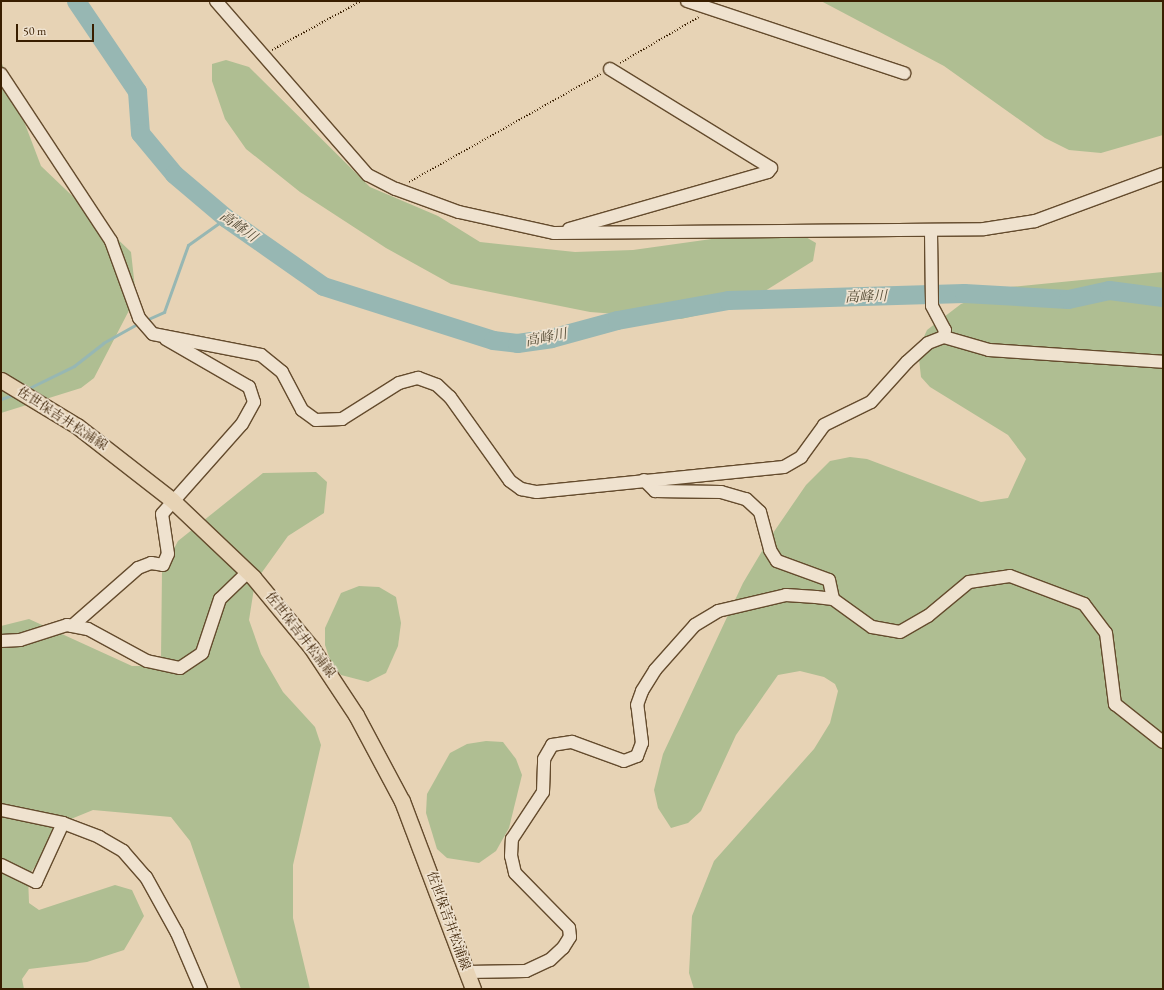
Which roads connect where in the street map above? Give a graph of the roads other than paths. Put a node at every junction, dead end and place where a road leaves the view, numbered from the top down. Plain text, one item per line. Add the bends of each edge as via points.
1 (216, 1) edge
2 (687, 1) edge
3 (610, 69) road end
4 (904, 73) dead end
5 (1, 74) edge
6 (1163, 174) edge
7 (931, 232) junction
8 (554, 233) junction
9 (163, 337) junction
10 (944, 337) junction
11 (1163, 362) edge
12 (1, 380) edge
13 (644, 480) junction
14 (172, 500) junction
15 (248, 572) junction
16 (833, 599) junction
17 (72, 626) junction
18 (1, 641) edge
19 (1163, 742) edge
20 (1, 810) edge
21 (63, 823) junction
22 (1, 865) edge
23 (467, 972) junction
24 (201, 989) edge
25 (473, 989) edge

1 - 8 street via 368,175 396,189 460,212
2 - 4 street via 709,11
3 - 8 street via 771,168 768,172
5 - 9 street via 111,241 143,323
6 - 7 street via 1035,221 984,229
7 - 8 street
7 - 10 street via 932,306 945,330
9 - 13 street via 176,336 204,346 261,355 282,372 302,410 316,420 342,419 400,383 418,378 437,385 450,397 510,481 521,489 536,492
9 - 14 street via 249,386 254,402 242,424
10 - 11 street via 989,350
10 - 13 street via 928,343 871,402 824,425 801,456 784,467
12 - 14 main road, 佐世保吉井松浦線 via 77,426
13 - 16 street via 655,491 721,492 746,499 760,512 770,550 777,561 829,580
14 - 15 main road, 佐世保吉井松浦線
14 - 17 street via 162,514 168,554 162,565 151,563 138,568
15 - 17 street via 220,599 202,652 180,668 146,661 88,629
15 - 23 main road, 佐世保吉井松浦線 via 312,647 372,743 414,829
16 - 19 street via 872,627 900,632 928,616 969,582 1010,576 1049,588 1084,604 1106,634 1115,704
16 - 23 street via 786,595 718,611 695,625 655,670 642,691 637,705 642,743 637,756 624,761 572,742 552,745 544,759 543,792 512,839 511,856 515,873 569,928 570,937 550,960 526,971
17 - 18 street via 20,640
20 - 21 street
21 - 22 street via 36,882
21 - 24 street via 99,837 123,851 146,877 176,933
23 - 25 main road, 佐世保吉井松浦線

